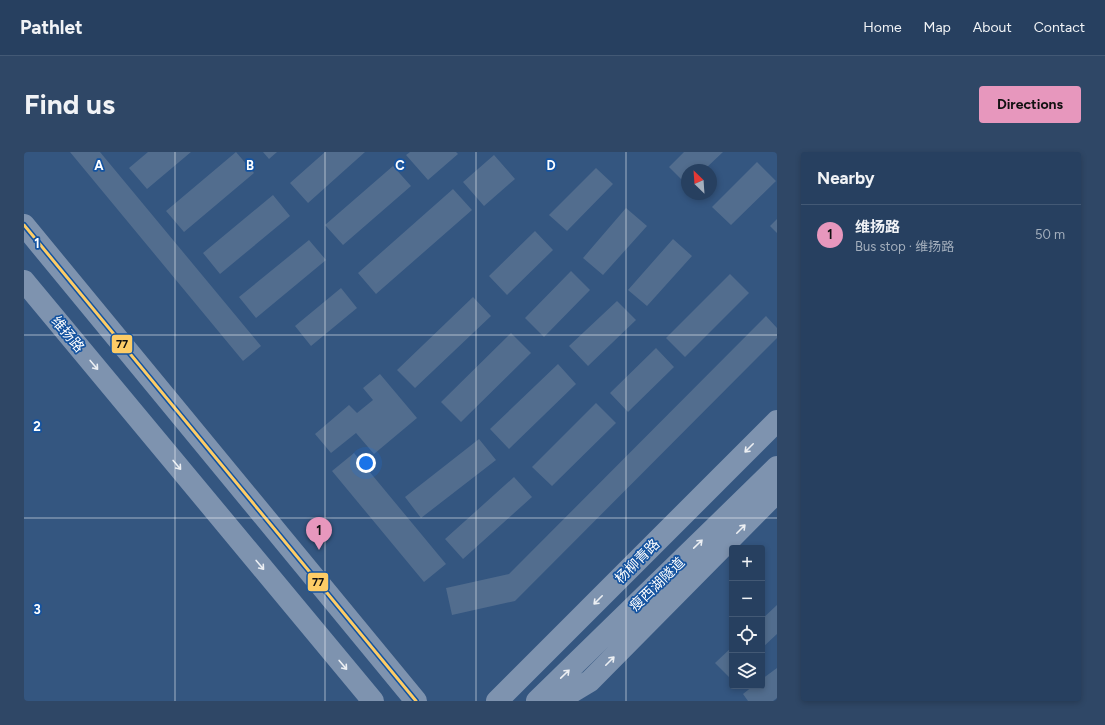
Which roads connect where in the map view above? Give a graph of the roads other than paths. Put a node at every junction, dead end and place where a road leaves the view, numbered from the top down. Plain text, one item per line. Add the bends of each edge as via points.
1 (24, 225) edge
2 (24, 281) edge
3 (777, 421) edge
4 (777, 467) edge
5 (777, 492) edge
6 (373, 701) edge
7 (416, 701) edge
8 (497, 701) edge
9 (537, 701) edge
10 (557, 701) edge

1 - 7 main road
2 -> 6 main road, 维扬路
3 -> 8 main road, 杨柳青路
9 -> 4 main road, 瘦西湖隧道
10 -> 5 main road via 590,681

